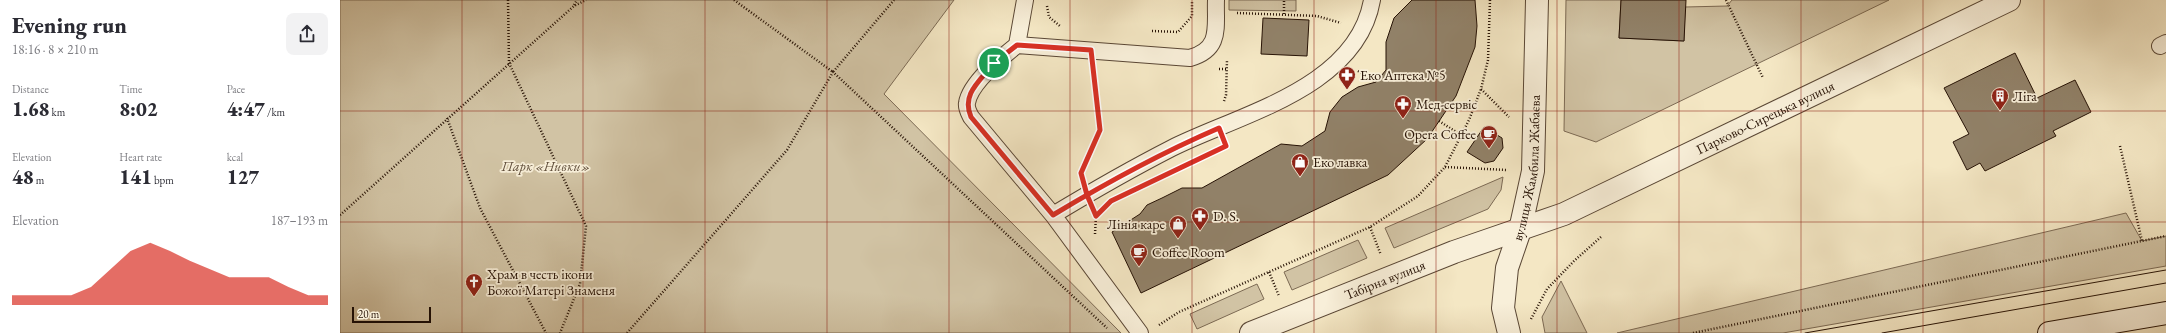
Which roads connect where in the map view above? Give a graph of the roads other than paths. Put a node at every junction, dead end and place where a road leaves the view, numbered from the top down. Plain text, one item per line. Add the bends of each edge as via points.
1 (1025, 0) edge
2 (1216, 0) edge
3 (1372, 0) edge
4 (1537, 0) edge
5 (2009, 0) edge
6 (1017, 45) junction
7 (1053, 215) junction
8 (1520, 230) junction
9 (2166, 314) edge
10 (2086, 330) edge
11 (1140, 333) edge
12 (1251, 333) edge
13 (1509, 333) edge
14 (2050, 333) edge

1 - 6 lane
2 - 6 lane via 1215,38 1207,51 1190,58
3 - 7 lane via 1370,15 1350,50 1319,79 1286,97 1172,148
4 - 8 street, вулиця Жамбила Жабаєва via 1533,171
5 - 8 street, Парково-Сирецька вулиця via 1564,214
6 - 7 lane via 994,63 971,92 967,108 971,117
7 - 11 lane
8 - 12 street, Табірна вулиця via 1454,252
8 - 13 street, вулиця Жамбила Жабаєва via 1507,268 1503,308
9 - 10 street
10 - 14 street

